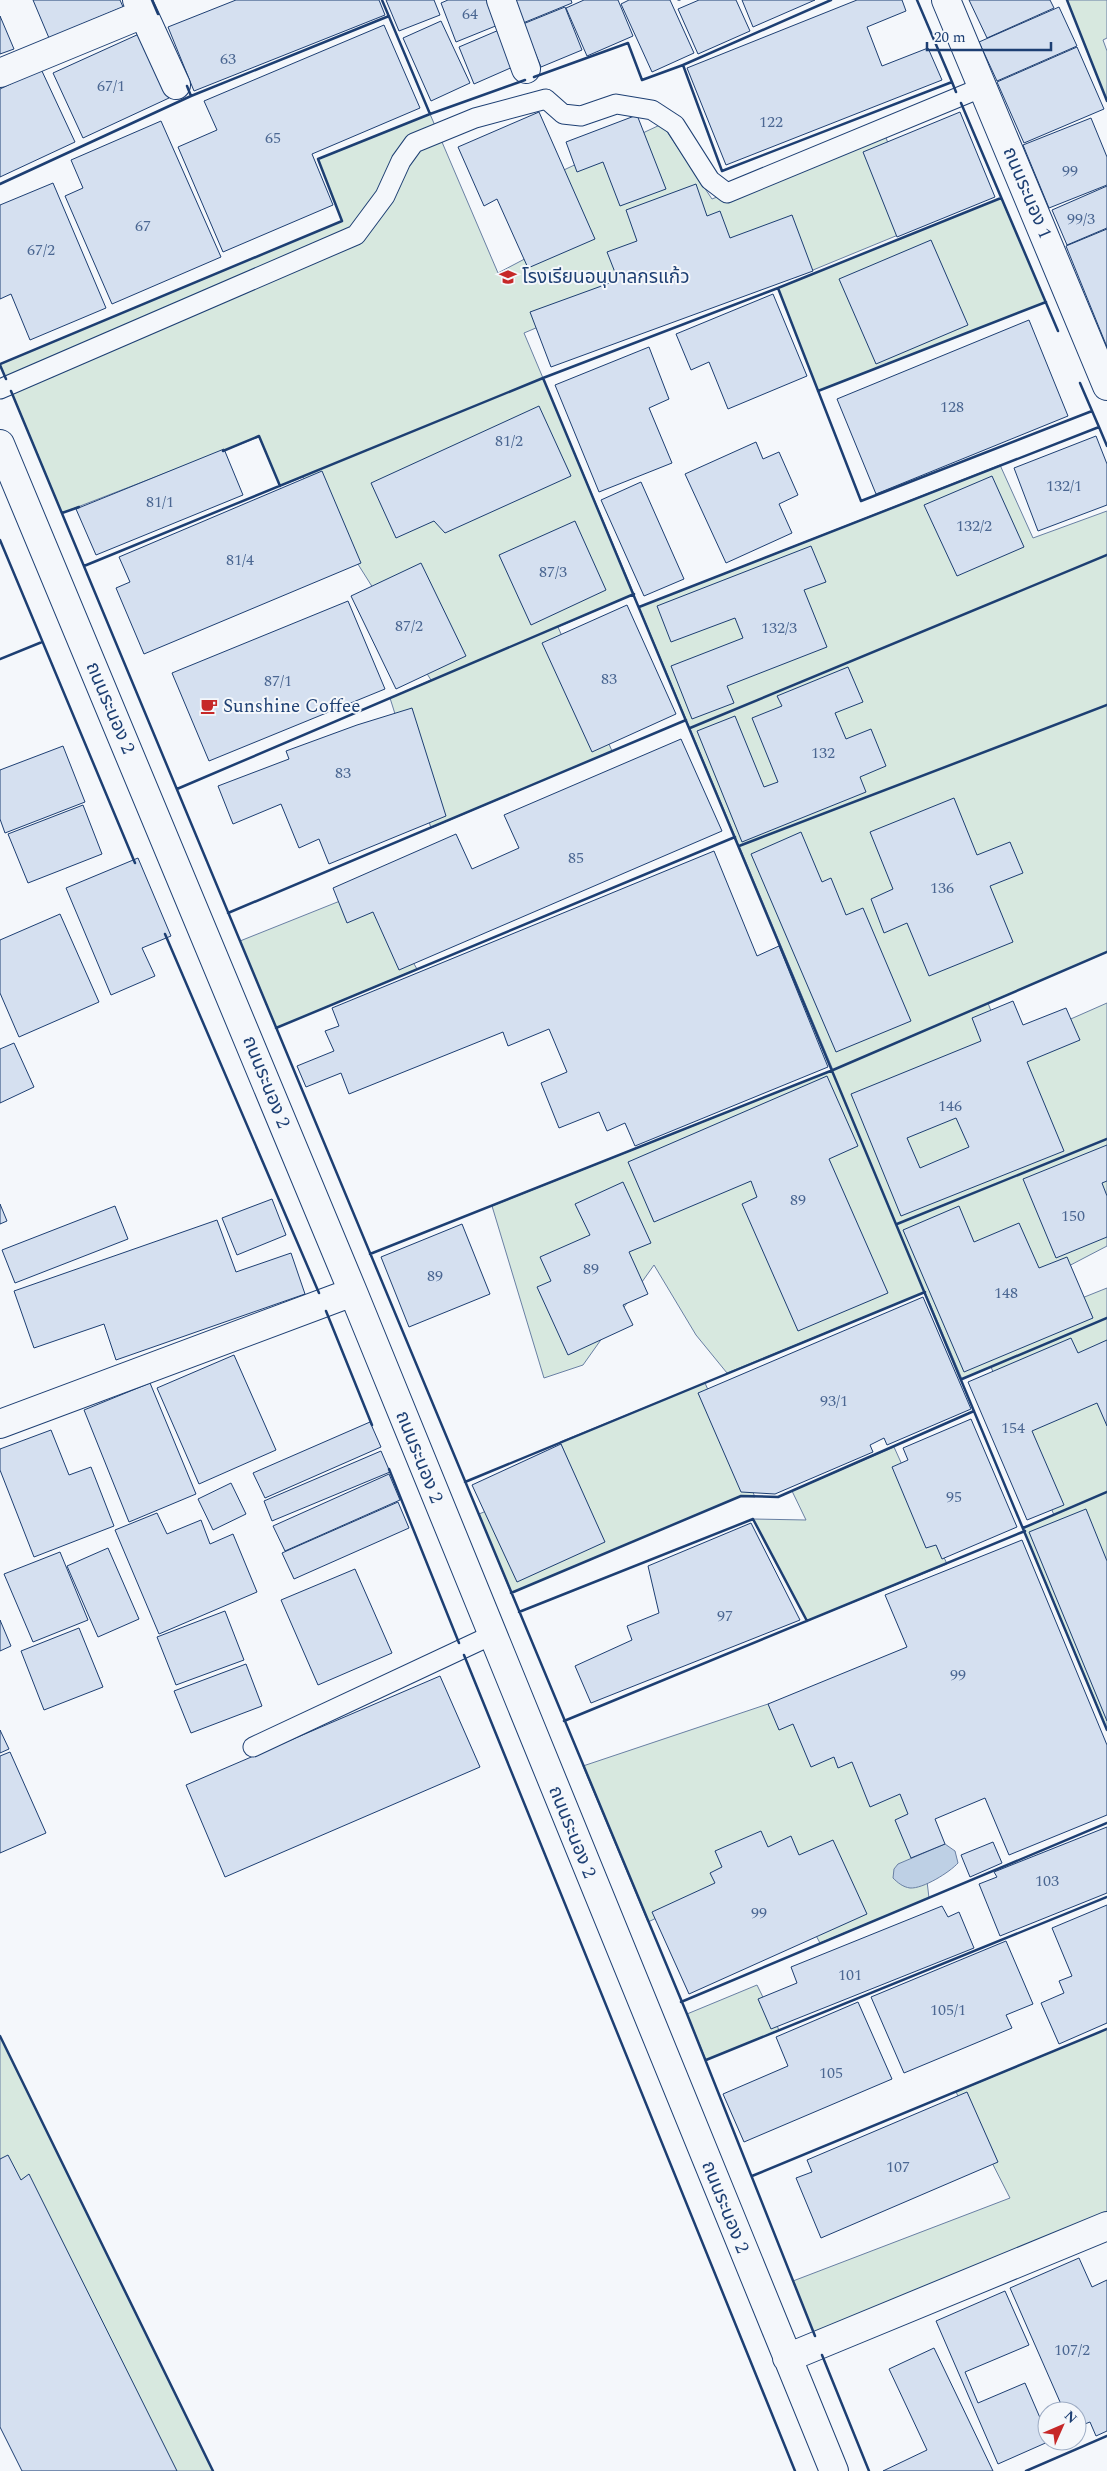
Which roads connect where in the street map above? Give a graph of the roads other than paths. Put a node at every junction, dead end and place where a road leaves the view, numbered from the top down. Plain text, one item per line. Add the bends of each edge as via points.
1 (501, 0) edge
2 (946, 0) edge
3 (140, 7) edge
4 (526, 69) dead end
5 (0, 74) edge
6 (176, 85) dead end
7 (983, 87) junction
8 (1107, 386) edge
9 (0, 389) edge
10 (0, 444) edge
11 (353, 1292) junction
12 (0, 1424) edge
13 (492, 1635) junction
14 (253, 1747) dead end
15 (1107, 2226) edge
16 (787, 2358) junction
17 (834, 2471) edge

1 - 4 street
2 - 7 street, ถนนระนอง 1
3 - 5 street
3 - 6 street
7 - 8 street, ถนนระนอง 1
7 - 9 lane via 727,193 710,180 675,125 652,110 616,104 581,116 563,114 546,100 475,118 414,143 401,160 384,196 356,235
10 - 11 street, ถนนระนอง 2
11 - 12 street
11 - 13 street, ถนนระนอง 2
13 - 14 lane
13 - 16 street, ถนนระนอง 2
15 - 16 street
16 - 17 street, ถนนระนอง 2

